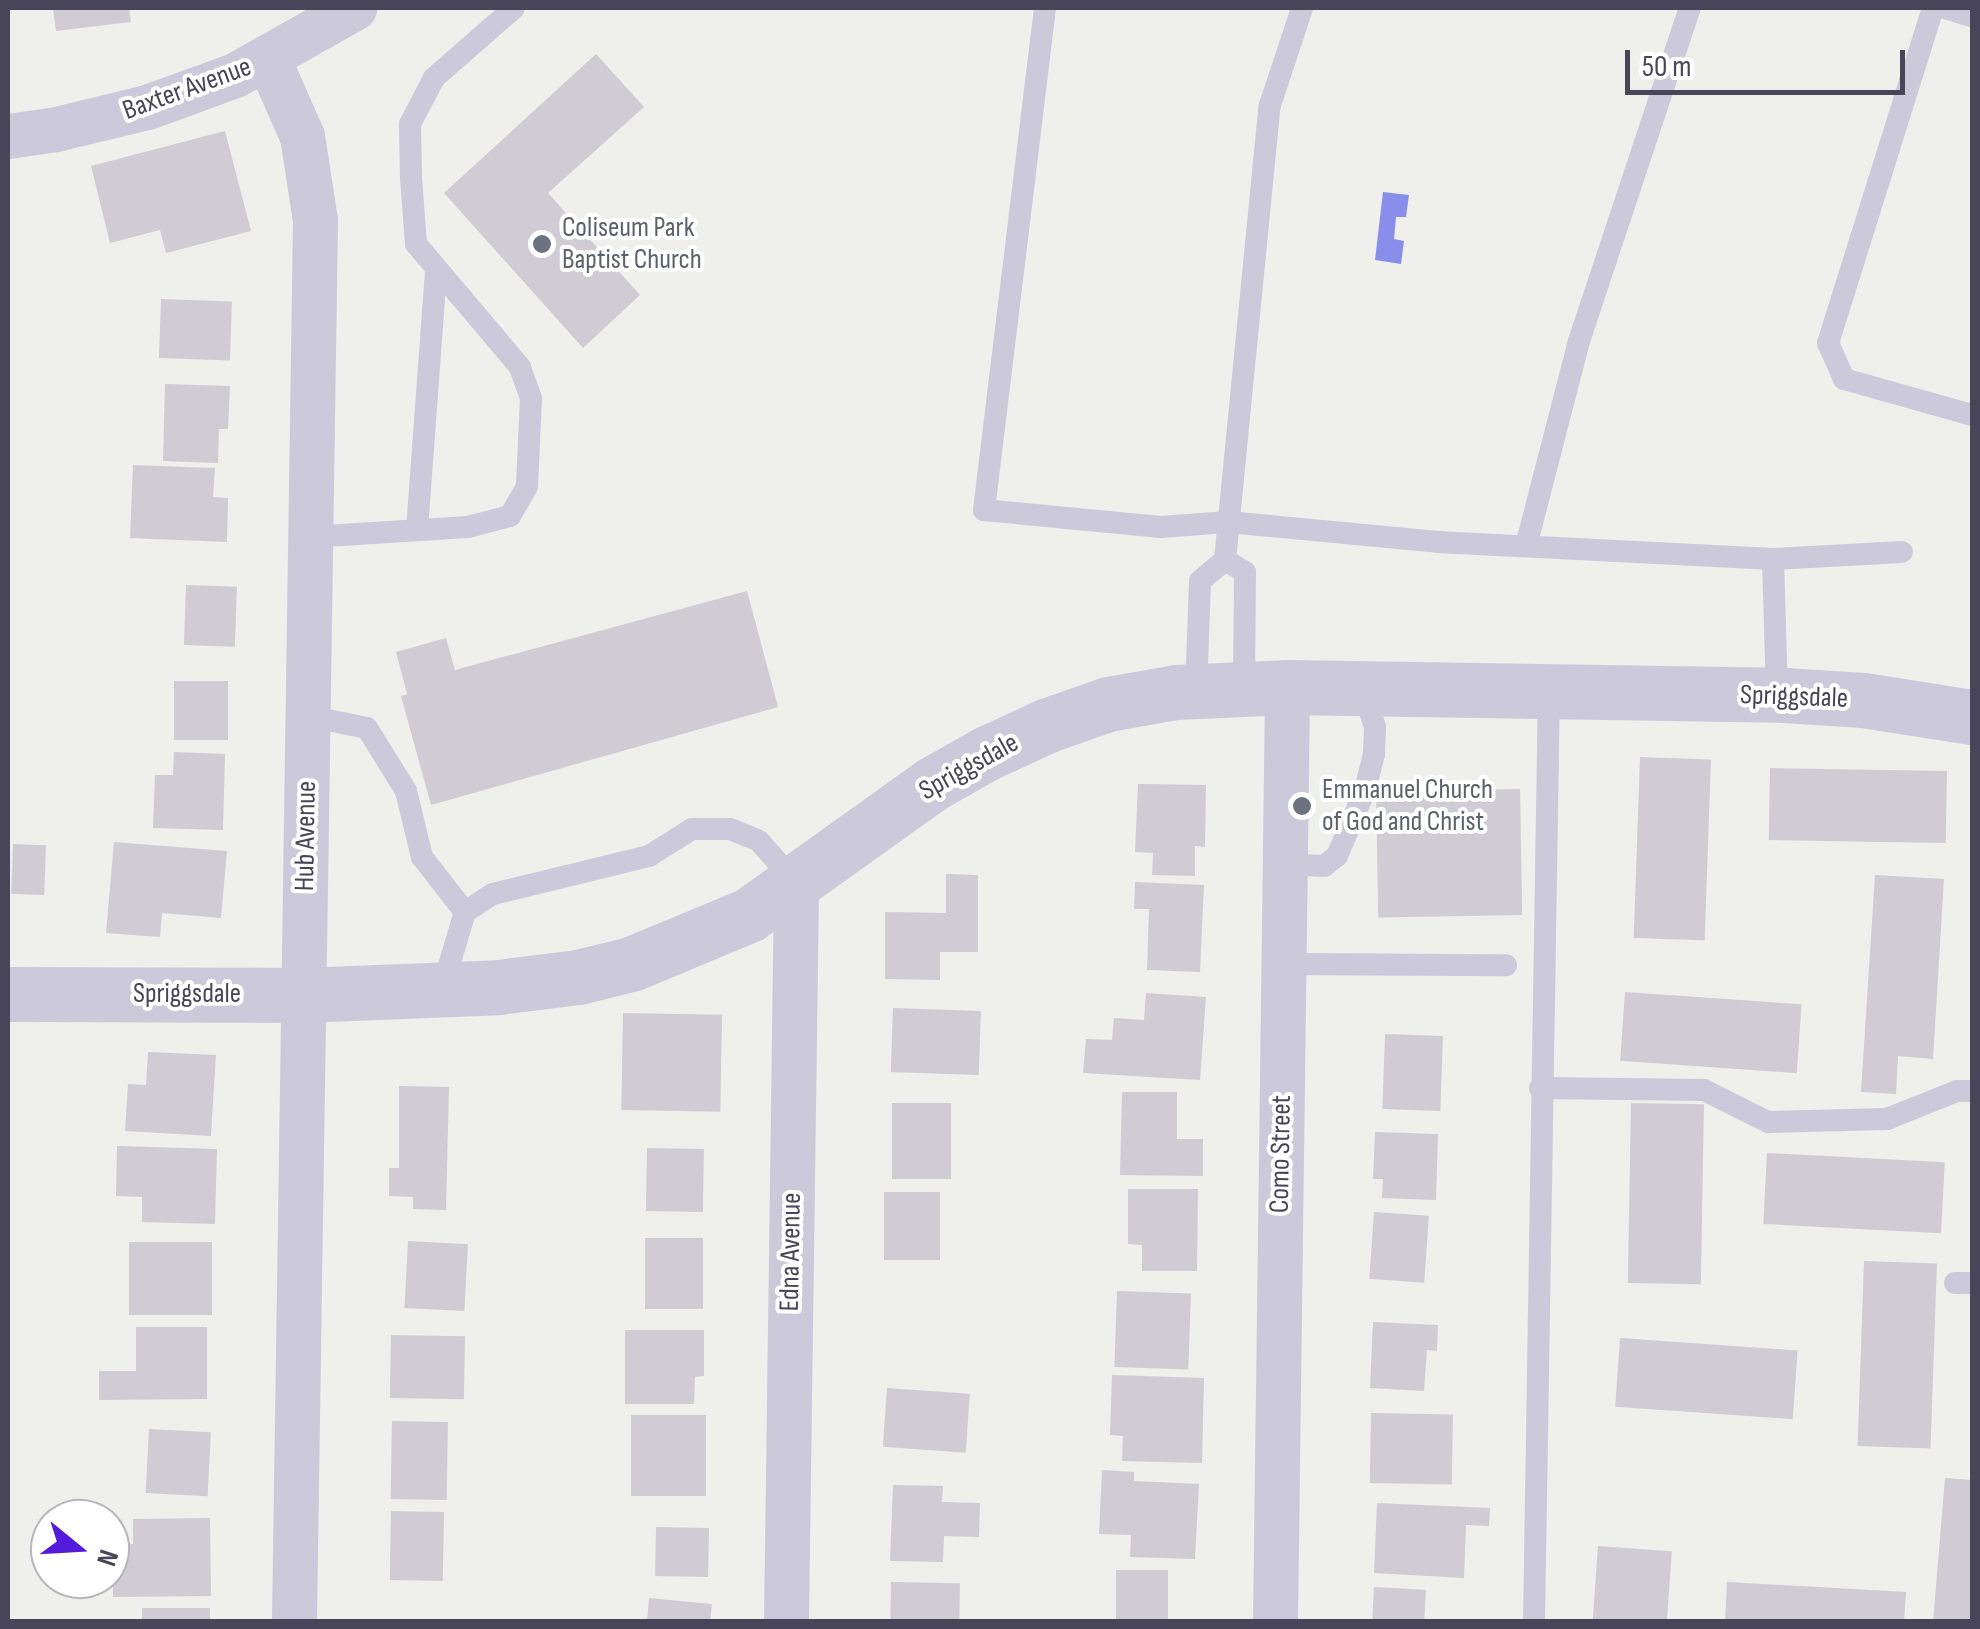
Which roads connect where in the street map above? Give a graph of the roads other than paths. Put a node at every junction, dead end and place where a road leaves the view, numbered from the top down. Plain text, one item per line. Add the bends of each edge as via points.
1 (354, 8) edge
2 (514, 8) edge
3 (1045, 8) edge
4 (1302, 8) edge
5 (1690, 8) edge
6 (1933, 8) edge
7 (1945, 8) edge
8 (1972, 16) edge
9 (268, 60) junction
10 (8, 136) edge
11 (436, 270) junction
12 (1972, 415) edge
13 (1228, 522) junction
14 (416, 530) junction
15 (310, 536) junction
16 (1526, 546) junction
17 (1902, 552) dead end
18 (1773, 559) junction
19 (1225, 560) junction
20 (1362, 688) junction
21 (1242, 689) junction
22 (1549, 692) junction
23 (1777, 695) junction
24 (308, 716) junction
25 (1972, 716) edge
26 (1284, 864) junction
27 (796, 883) junction
28 (466, 912) junction
29 (1283, 964) junction
30 (1506, 964) dead end
31 (442, 989) junction
32 (8, 994) edge
33 (303, 995) junction
34 (1540, 1088) junction
35 (1972, 1091) edge
36 (294, 1622) edge
37 (786, 1622) edge
38 (1274, 1622) edge
39 (1534, 1622) edge

1 - 9 street, Baxter Avenue
2 - 11 lane via 434,78 410,124 416,244
3 - 13 lane via 984,510 1160,527
4 - 13 lane via 1270,105
5 - 16 lane via 1579,341
6 - 12 lane via 1828,344 1844,379
7 - 8 lane
9 - 10 street, Baxter Avenue via 148,107
9 - 15 street, Hub Avenue via 302,136 316,220
11 - 14 lane
11 - 14 lane via 520,367 531,398 527,486 510,516
13 - 16 lane
13 - 19 lane
14 - 15 lane
15 - 24 street, Hub Avenue
16 - 18 lane
17 - 18 lane
18 - 23 lane
19 - 21 lane via 1245,572
19 - 21 lane via 1200,580
20 - 21 street, Spriggsdale
20 - 22 street, Spriggsdale
20 - 26 lane via 1375,727 1374,754 1338,856 1324,866
21 - 26 street, Como Street
21 - 27 street, Spriggsdale via 1108,704 1048,724 932,784
22 - 23 street, Spriggsdale
22 - 34 lane
23 - 25 street, Spriggsdale
24 - 28 lane via 367,728 406,791 422,857
24 - 33 street, Hub Avenue
26 - 29 street, Como Street
27 - 28 lane via 758,841 730,829 692,829 649,856 493,894
27 - 31 street, Spriggsdale via 749,915 631,964 578,977
27 - 37 street, Edna Avenue
28 - 31 lane
29 - 30 lane
29 - 38 street, Como Street
31 - 33 street, Spriggsdale
32 - 33 street, Spriggsdale
33 - 36 street, Hub Avenue
34 - 35 lane via 1704,1090 1768,1122 1887,1119
34 - 39 lane

